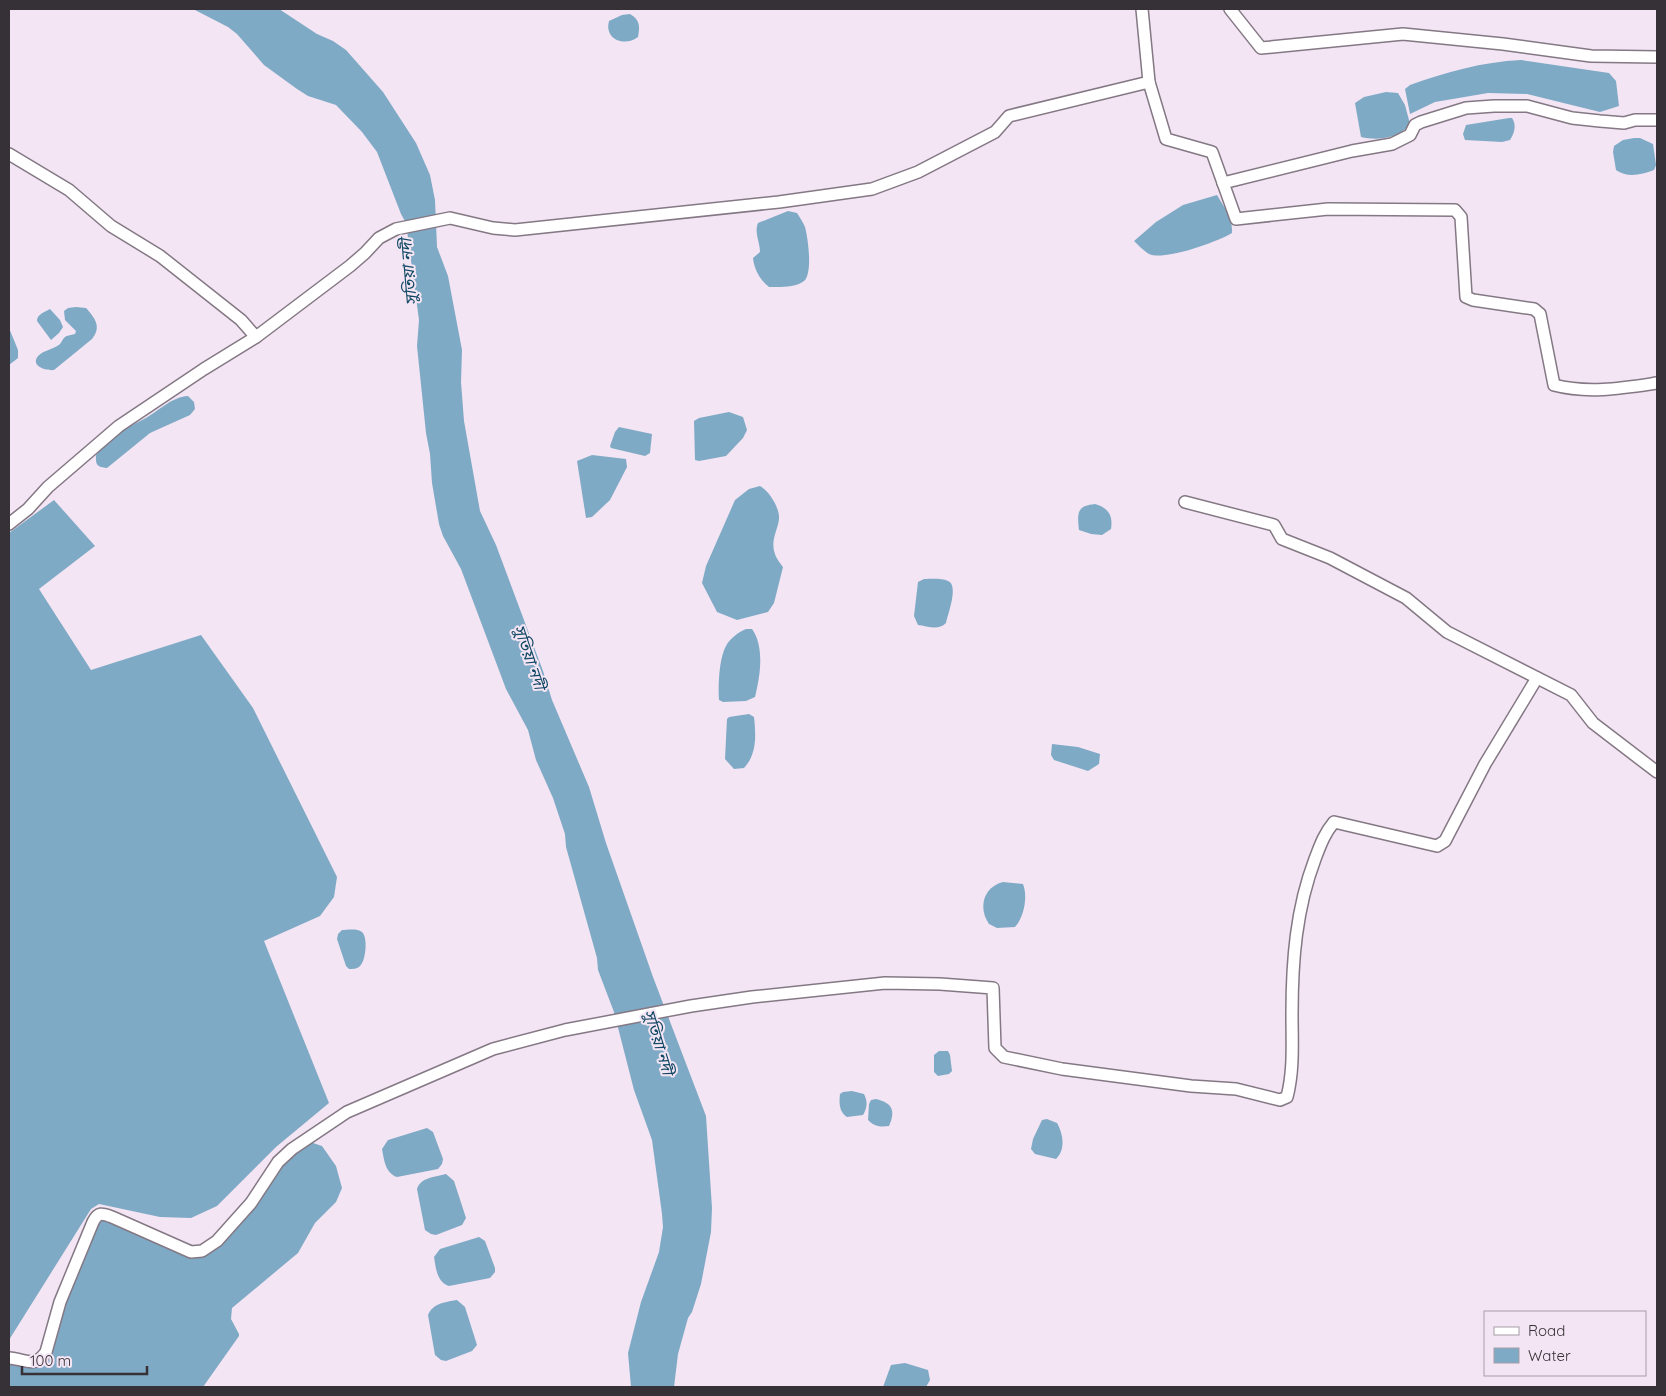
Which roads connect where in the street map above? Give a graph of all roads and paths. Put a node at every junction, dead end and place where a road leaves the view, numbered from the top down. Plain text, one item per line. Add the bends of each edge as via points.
1 (1142, 9) edge
2 (1230, 9) edge
3 (1657, 57) edge
4 (1149, 82) junction
5 (1657, 120) edge
6 (9, 154) edge
7 (1223, 183) junction
8 (256, 337) junction
9 (1657, 383) edge
10 (1185, 502) dead end
11 (9, 524) edge
12 (1538, 678) junction
13 (1657, 772) edge
14 (9, 1358) edge

1 - 4 street
2 - 3 street via 1260,48 1402,34 1591,56
4 - 7 street via 1166,139 1212,152
4 - 8 street via 1009,116 995,132 918,172 872,189 515,230 450,218 396,229 379,238 350,266
5 - 7 street via 1624,122 1572,118 1527,106 1466,108 1421,122 1415,125 1410,135 1392,144
6 - 8 street via 69,190 111,226 160,256 241,320
7 - 9 street via 1236,219 1328,210 1455,210 1461,217 1466,297 1534,309 1540,314 1554,385 1610,390
8 - 11 street via 119,426
10 - 12 street via 1274,525 1282,539 1330,558 1406,598 1447,632
12 - 13 street via 1571,695 1593,723
12 - 14 street via 1485,764 1445,840 1437,846 1334,822 1325,834 1306,883 1297,924 1292,968 1292,1079 1287,1097 1280,1100 1236,1089 1093,1074 1004,1057 995,1048 993,988 885,983 690,1006 565,1030 493,1049 347,1112 278,1162 251,1203 217,1240 202,1251 191,1252 177,1247 99,1214 60,1302 46,1352 35,1362

